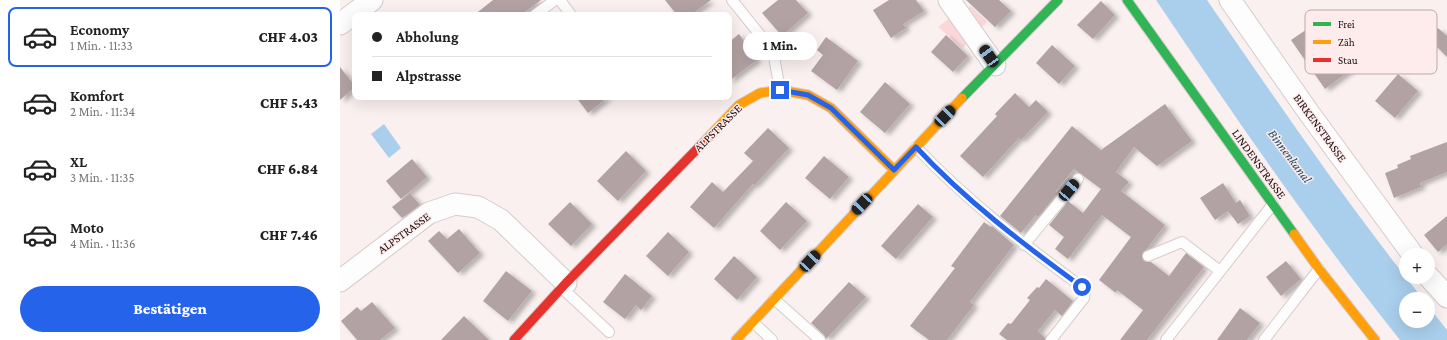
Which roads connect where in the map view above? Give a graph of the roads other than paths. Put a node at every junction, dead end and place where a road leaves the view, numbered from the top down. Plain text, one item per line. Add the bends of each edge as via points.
1 (372, 0) edge
2 (555, 0) edge
3 (560, 0) edge
4 (732, 0) edge
5 (949, 0) edge
6 (1058, 0) edge
7 (1127, 0) edge
8 (1230, 0) edge
9 (356, 12) edge
10 (539, 12) edge
11 (569, 12) edge
12 (352, 15) edge
13 (340, 24) edge
14 (995, 65) junction
15 (780, 90) junction
16 (916, 147) junction
17 (894, 170) junction
18 (1078, 179) dead end
19 (1272, 204) junction
20 (1024, 244) junction
21 (1408, 248) edge
22 (1148, 256) dead end
23 (1319, 269) junction
24 (1220, 271) junction
25 (340, 281) edge
26 (1435, 284) edge
27 (564, 286) junction
28 (1447, 297) edge
29 (774, 299) junction
30 (753, 322) junction
31 (609, 332) dead end
32 (514, 340) edge
33 (736, 340) edge
34 (772, 340) edge
35 (820, 340) edge
36 (1051, 340) edge
37 (1166, 340) edge
38 (1264, 340) edge
39 (1375, 340) edge

1 - 9 street
2 - 10 lane
3 - 11 lane
4 - 15 lane via 773,51
5 - 14 street
6 - 14 street
7 - 19 street, LINDENSTRASSE
8 - 21 street, BIRKENSTRASSE
12 - 13 street
14 - 16 street
15 - 17 street, ALPSTRASSE via 808,95 831,108
15 - 27 street, ALPSTRASSE via 760,93 739,105
16 - 17 street
16 - 20 lane via 970,200
17 - 29 street
18 - 20 lane
19 - 23 street, LINDENSTRASSE
19 - 24 lane
20 - 36 lane via 1082,287 1084,292 1084,298
22 - 24 lane via 1182,242
23 - 38 lane
23 - 39 street, LINDENSTRASSE
24 - 37 lane
25 - 27 street, ALPSTRASSE via 429,213 455,204 478,207 501,220
26 - 28 street
27 - 31 lane
27 - 32 street, ALPSTRASSE
29 - 30 street
29 - 35 lane
30 - 33 street
30 - 34 lane

